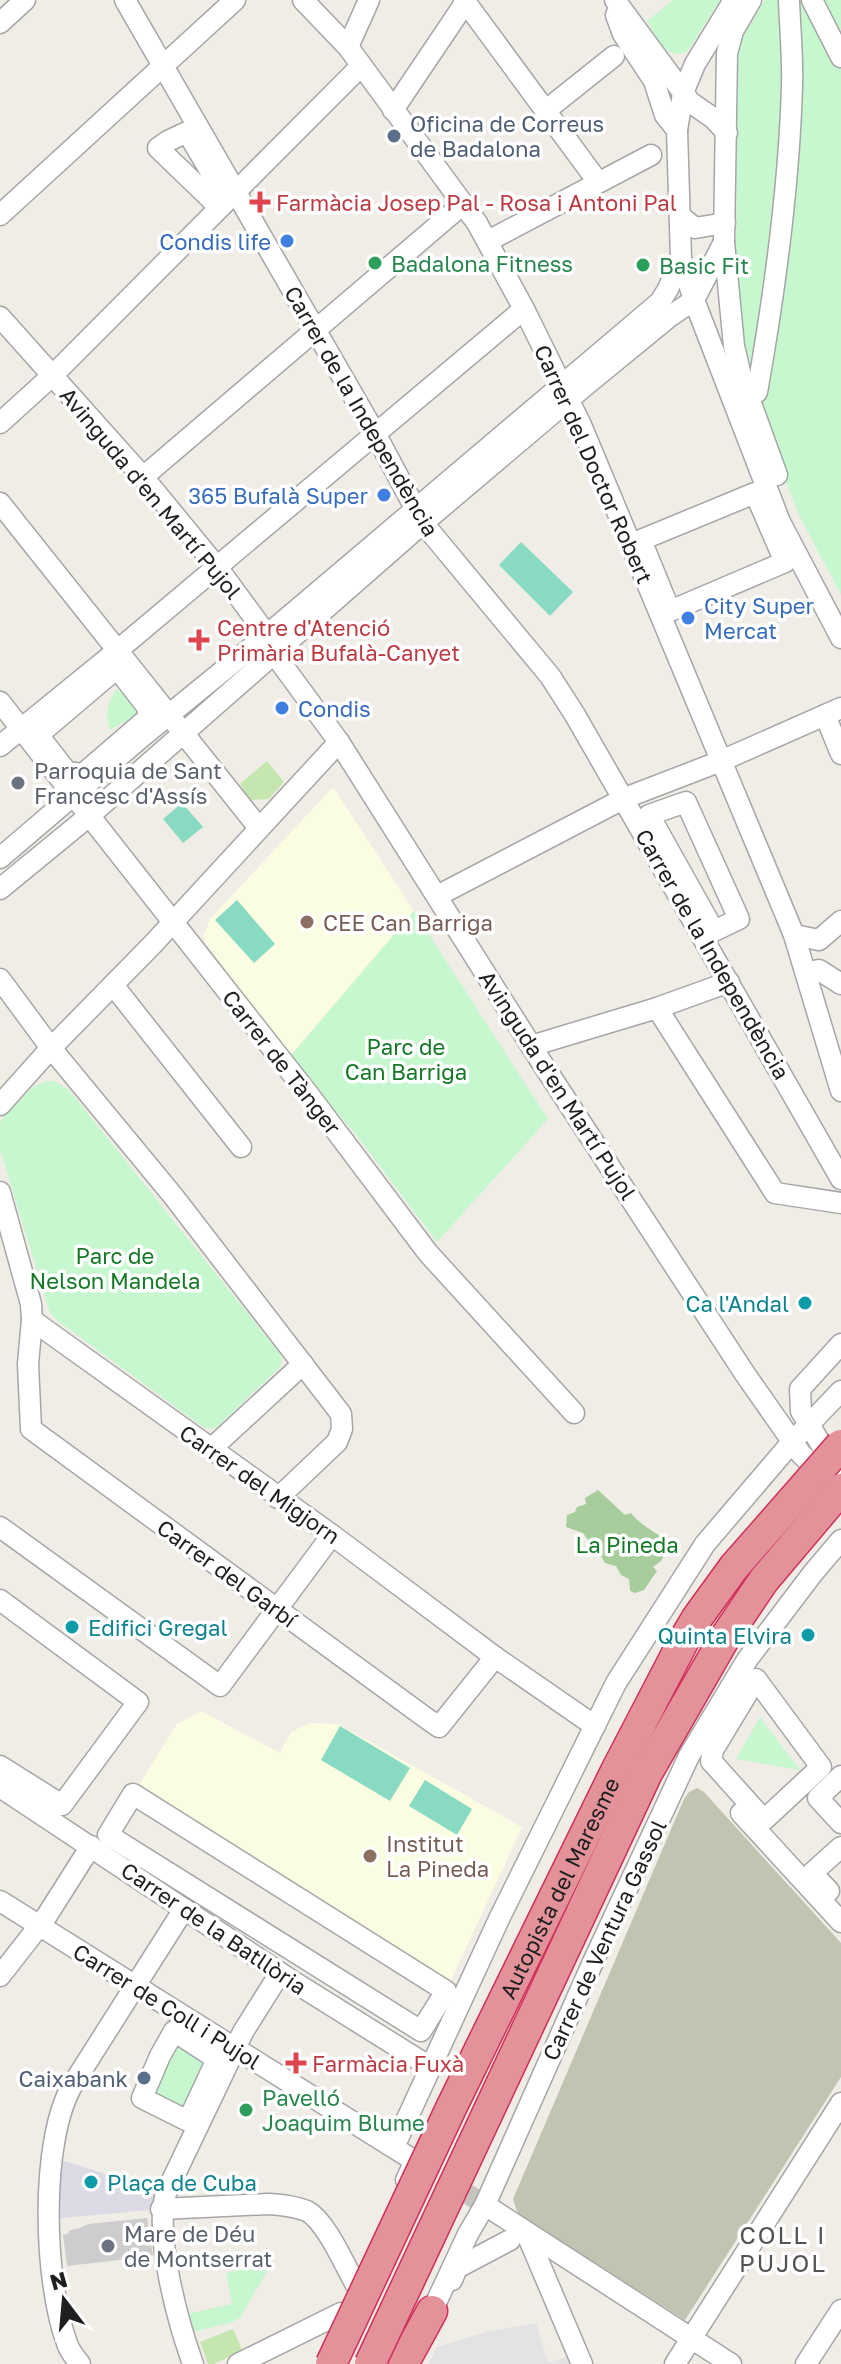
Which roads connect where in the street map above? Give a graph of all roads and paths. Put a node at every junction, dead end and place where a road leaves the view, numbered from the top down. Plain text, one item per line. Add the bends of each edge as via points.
1 (125, 0) edge
2 (235, 0) edge
3 (303, 0) edge
4 (369, 0) edge
5 (612, 0) edge
6 (789, 0) edge
7 (812, 0) edge
8 (22, 1) edge
9 (465, 1) edge
10 (744, 3) edge
11 (0, 23) edge
12 (348, 47) junction
13 (614, 56) dead end
14 (841, 57) edge
15 (663, 64) junction
16 (695, 64) junction
17 (162, 65) junction
18 (361, 66) junction
19 (683, 93) junction
20 (393, 110) junction
21 (545, 111) junction
22 (720, 126) junction
23 (677, 130) junction
24 (651, 155) dead end
25 (598, 182) junction
26 (236, 192) junction
27 (462, 205) junction
28 (0, 215) edge
29 (680, 216) junction
30 (725, 233) junction
31 (488, 241) junction
32 (681, 259) junction
33 (694, 300) junction
34 (524, 309) junction
35 (0, 317) edge
36 (315, 330) junction
37 (53, 375) junction
38 (565, 392) junction
39 (757, 392) dead end
40 (0, 423) edge
41 (376, 435) junction
42 (143, 477) junction
43 (0, 503) edge
44 (419, 516) junction
45 (217, 567) junction
46 (841, 610) edge
47 (670, 611) joint
48 (267, 635) junction
49 (841, 638) edge
50 (118, 650) junction
51 (275, 655) junction
52 (0, 702) edge
53 (833, 711) edge
54 (168, 715) junction
55 (20, 729) junction
56 (184, 733) junction
57 (339, 742) junction
58 (0, 746) edge
59 (841, 754) edge
60 (721, 761) junction
61 (67, 772) joint
62 (73, 795) junction
63 (625, 798) junction
64 (89, 816) junction
65 (259, 828) junction
66 (0, 858) edge
67 (0, 889) edge
68 (437, 896) junction
69 (841, 921) edge
70 (173, 922) junction
71 (714, 931) joint
72 (794, 935) junction
73 (819, 940) junction
74 (812, 972) junction
75 (0, 979) edge
76 (729, 982) junction
77 (841, 984) edge
78 (113, 985) junction
79 (657, 1008) junction
80 (531, 1046) junction
81 (51, 1048) junction
82 (841, 1091) edge
83 (0, 1105) edge
84 (241, 1147) dead end
85 (841, 1179) edge
86 (0, 1192) edge
87 (841, 1203) edge
88 (32, 1320) junction
89 (841, 1344) edge
90 (303, 1364) junction
91 (841, 1391) edge
92 (763, 1401) junction
93 (800, 1404) junction
94 (574, 1413) dead end
95 (809, 1424) junction
96 (792, 1442) junction
97 (841, 1445) edge
98 (211, 1449) junction
99 (841, 1478) edge
100 (841, 1491) edge
101 (278, 1498) junction
102 (0, 1527) edge
103 (332, 1535) junction
104 (841, 1540) edge
105 (0, 1600) edge
106 (277, 1609) junction
107 (495, 1657) junction
108 (595, 1726) junction
109 (689, 1756) junction
110 (711, 1761) joint
111 (841, 1764) edge
112 (0, 1766) edge
113 (841, 1776) edge
114 (0, 1787) edge
115 (841, 1823) edge
116 (761, 1835) junction
117 (91, 1846) junction
118 (841, 1847) edge
119 (0, 1901) edge
120 (841, 1905) edge
121 (184, 1909) junction
122 (841, 1922) edge
123 (39, 1926) junction
124 (280, 1973) junction
125 (0, 1976) edge
126 (133, 1986) junction
127 (446, 1991) joint
128 (235, 2048) junction
129 (430, 2067) junction
130 (841, 2103) edge
131 (394, 2147) junction
132 (485, 2205) junction
133 (161, 2209) junction
134 (518, 2236) junction
135 (356, 2285) junction
136 (436, 2308) junction
137 (841, 2310) edge
138 (341, 2313) junction
139 (691, 2339) junction
140 (69, 2358) edge
141 (193, 2364) edge
142 (238, 2364) edge
143 (317, 2364) edge
144 (331, 2364) edge
145 (370, 2364) edge
146 (405, 2364) edge
147 (582, 2364) edge
148 (675, 2364) edge
149 (731, 2364) edge
150 (806, 2364) edge

1 - 17 street, Carrer de la Independència
2 - 17 street
3 - 12 street, Carrer del Doctor Robert
4 - 12 street
5 - 15 street
5 - 23 street via 623,34
6 - 39 street via 792,84 786,189
7 - 14 street
8 - 11 street
9 - 20 street
9 - 21 street
10 - 16 street
10 - 22 street via 727,53
12 - 18 street, Carrer del Doctor Robert
13 - 21 street
15 - 16 street
15 - 19 street
16 - 19 street
17 - 26 street, Carrer de la Independència
17 - 28 street
18 - 20 street, Carrer del Doctor Robert
18 - 26 street
19 - 22 street
19 - 23 street
20 - 27 street, Carrer del Doctor Robert
21 - 25 street
22 - 23 street via 695,120
22 - 30 street
23 - 29 street
24 - 25 street
25 - 31 street
26 - 36 street, Carrer de la Independència
26 - 37 street
27 - 31 street, Carrer del Doctor Robert
27 - 36 street
29 - 30 street via 695,228
29 - 32 street
30 - 33 street
30 - 46 street via 741,376 793,518
31 - 34 street, Carrer del Doctor Robert
32 - 33 street
32 - 38 street via 660,302
33 - 38 street
33 - 49 street via 780,522
34 - 38 street, Carrer del Doctor Robert
34 - 41 street
35 - 37 street, Avinguda d'en Martí Pujol
36 - 41 street, Carrer de la Independència
36 - 42 street
37 - 40 street
37 - 42 street, Avinguda d'en Martí Pujol
38 - 44 street
38 - 60 street, Carrer del Doctor Robert
41 - 44 street, Carrer de la Independència
41 - 45 street
42 - 45 street, Avinguda d'en Martí Pujol
43 - 50 street
44 - 48 street
44 - 51 street
44 - 63 street, Carrer de la Independència via 550,676
45 - 48 street, Avinguda d'en Martí Pujol
45 - 50 street
47 - 47 street via 641,540 755,493 785,562
48 - 51 street, Avinguda d'en Martí Pujol
48 - 54 street
50 - 54 street
50 - 55 street
51 - 56 street
51 - 57 street, Avinguda d'en Martí Pujol
52 - 55 street, Carrer de Tànger
53 - 59 street
53 - 60 street
54 - 56 street
54 - 62 street
55 - 58 street
55 - 62 street, Carrer de Tànger
56 - 64 street
56 - 65 street
57 - 65 street
57 - 68 street, Avinguda d'en Martí Pujol
60 - 63 street
60 - 72 street, Carrer del Doctor Robert
61 - 61 street via 38,735 117,668 148,708 148,718 83,774
62 - 64 street, Carrer de Tànger
62 - 66 street
63 - 68 street
63 - 76 street, Carrer de la Independència
64 - 67 street
64 - 70 street, Carrer de Tànger
65 - 70 street
68 - 80 street, Avinguda d'en Martí Pujol
69 - 73 street
70 - 78 street
70 - 94 street, Carrer de Tànger via 428,1253
71 - 71 street via 685,879 649,815 686,802 739,919
72 - 73 street
72 - 74 street, Carrer del Doctor Robert
73 - 74 street
74 - 77 street
74 - 82 street, Carrer del Doctor Robert
75 - 81 street
76 - 79 street
76 - 85 street, Carrer de la Independència
78 - 81 street
78 - 84 street
79 - 80 street
79 - 87 street via 775,1193
80 - 92 street, Avinguda d'en Martí Pujol
81 - 83 street
81 - 90 street
86 - 88 street
88 - 98 street, Carrer del Migjorn
88 - 106 street, Carrer del Garbí via 31,1429
89 - 93 street via 800,1389
90 - 98 street
90 - 101 street via 341,1414 342,1429 337,1442
91 - 95 street
92 - 93 street via 791,1408
92 - 96 street, Avinguda d'en Martí Pujol
93 - 95 street
95 - 96 street
95 - 99 street
96 - 100 street, Avinguda d'en Martí Pujol
96 - 108 street via 705,1544 616,1683
97 - 144 highway, Autopista del Maresme, bridge via 734,1567 684,1640 459,2092
98 - 101 street, Carrer del Migjorn
100 - 145 highway, Autopista del Maresme, bridge via 764,1580 713,1656 647,1773
101 - 103 street, Carrer del Migjorn
102 - 106 street via 220,1686
103 - 106 street
103 - 107 street, Carrer del Migjorn
104 - 109 street, Carrer de Ventura Gassol via 747,1660
105 - 112 street via 138,1702 62,1805
106 - 107 street, Carrer del Garbí via 439,1727
107 - 108 street, Carrer del Migjorn
108 - 129 street
109 - 116 street
109 - 132 street, Carrer de Ventura Gassol
110 - 110 street via 764,1820 821,1767 756,1679
111 - 116 street
113 - 115 street via 818,1798
114 - 117 street, Carrer de la Batllòria
116 - 122 street
117 - 121 street, Carrer de la Batllòria
117 - 123 street
118 - 120 street via 812,1873
119 - 123 street, Carrer de Coll i Pujol
121 - 124 street, Carrer de la Batllòria
121 - 126 street
123 - 125 street
123 - 126 street, Carrer de Coll i Pujol
124 - 128 street
124 - 129 street, Carrer de la Batllòria
126 - 128 street, Carrer de Coll i Pujol
126 - 140 street via 66,2095 59,2117 50,2174 52,2270
127 - 127 street via 421,2031 108,1835 133,1794
128 - 131 street, Carrer de Coll i Pujol
128 - 133 street
129 - 131 street
130 - 139 street
131 - 135 street, Carrer de Coll i Pujol via 415,2161
132 - 134 street
132 - 136 street, Carrer de Ventura Gassol
133 - 135 street via 269,2204 301,2209 319,2222
133 - 141 street via 174,2298
134 - 136 street via 457,2268
134 - 139 street
134 - 147 street
135 - 138 street
136 - 146 highway
137 - 150 street
138 - 142 street
138 - 143 street
139 - 148 street
139 - 149 street

